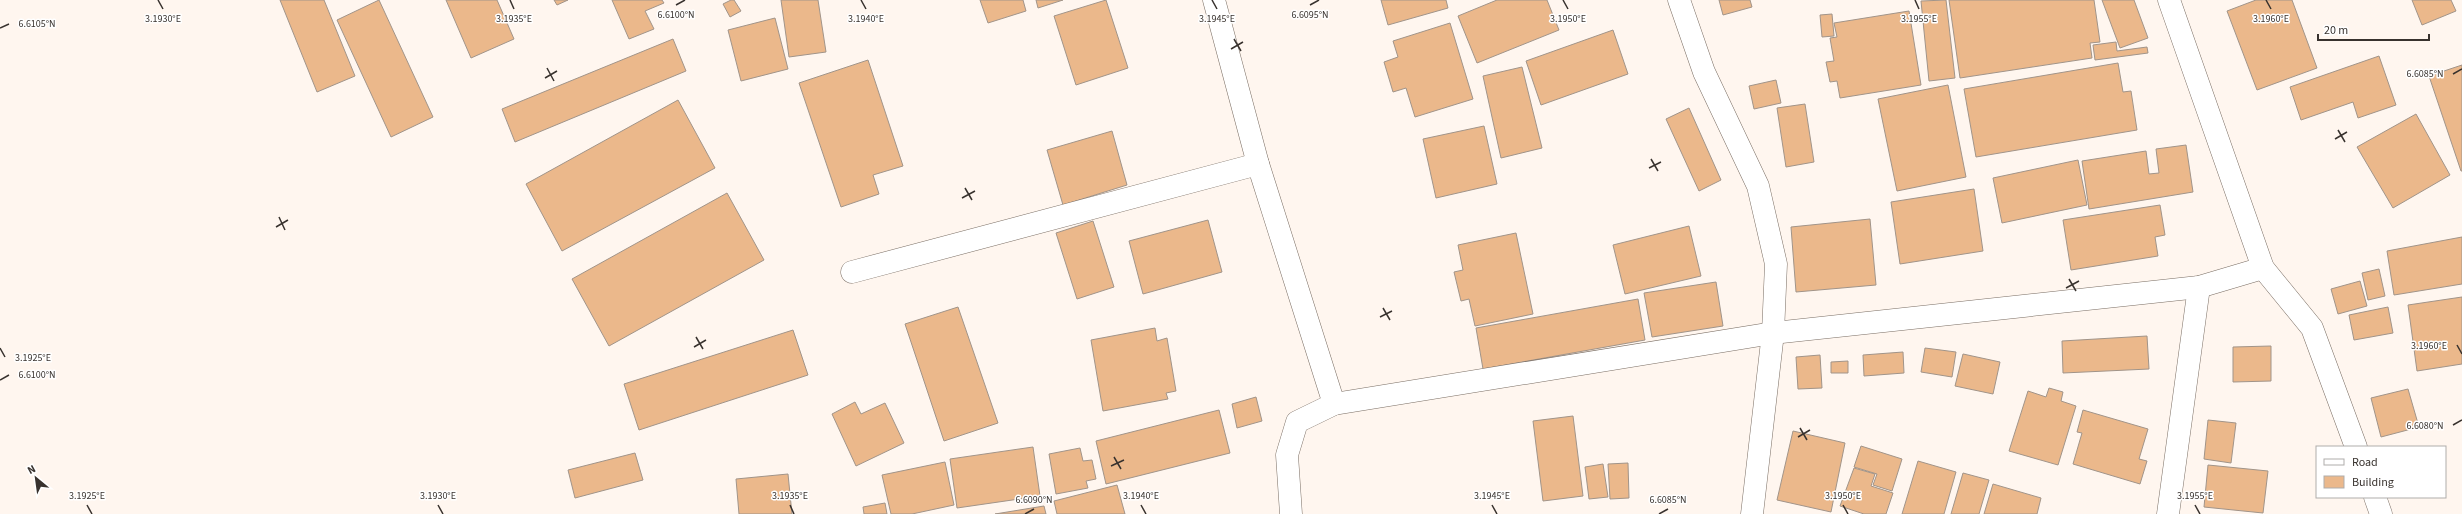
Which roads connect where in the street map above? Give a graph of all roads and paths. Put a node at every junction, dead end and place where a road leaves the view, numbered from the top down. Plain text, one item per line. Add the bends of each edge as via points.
1 (1214, 0) edge
2 (1679, 0) edge
3 (2172, 1) edge
4 (1258, 164) junction
5 (2264, 268) junction
6 (852, 272) dead end
7 (2199, 287) junction
8 (1773, 333) junction
9 (1334, 404) junction
10 (2356, 446) edge
11 (2375, 498) edge
12 (1291, 514) edge
13 (1752, 514) edge
14 (2168, 514) edge
15 (2381, 514) edge

1 - 4 street
2 - 8 street via 1704,72 1758,186 1776,264
3 - 5 street
4 - 6 street
4 - 9 street
5 - 7 street
5 - 10 street via 2312,328
7 - 8 street
7 - 14 street
8 - 9 street
8 - 13 street
9 - 12 street via 1297,422 1287,455
11 - 15 street

